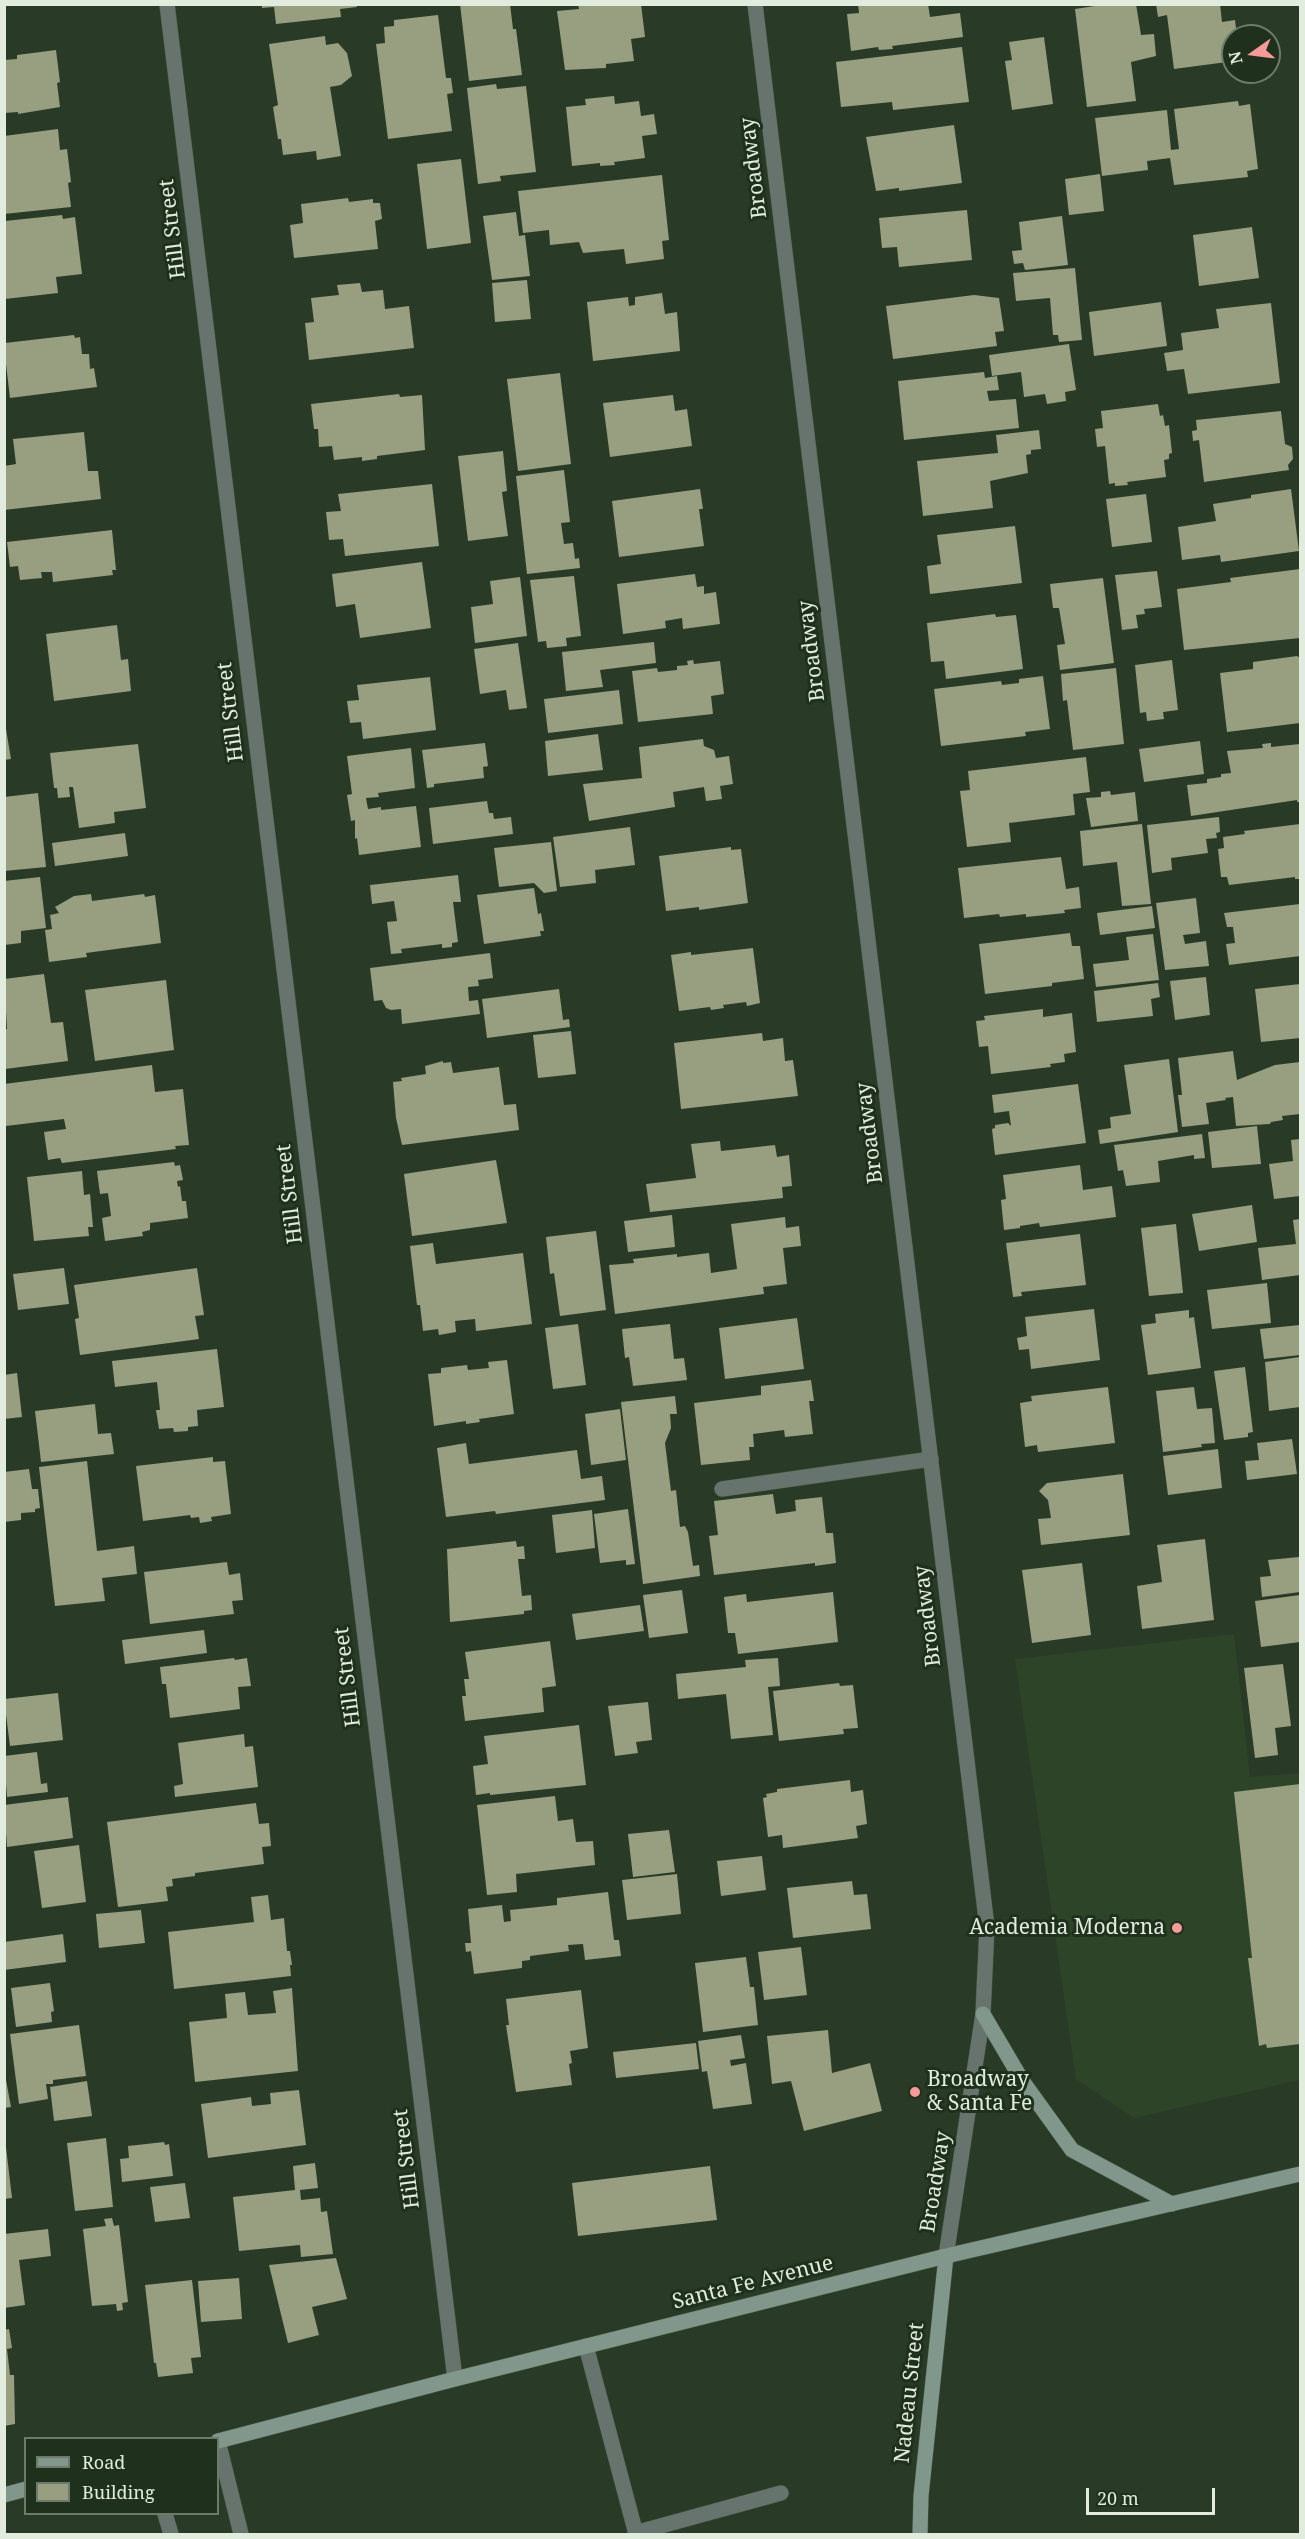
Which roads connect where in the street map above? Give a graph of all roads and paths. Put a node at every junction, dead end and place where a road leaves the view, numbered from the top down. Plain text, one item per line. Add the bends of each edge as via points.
1 (167, 4) edge
2 (755, 4) edge
3 (931, 1459) junction
4 (722, 1489) dead end
5 (983, 2014) junction
6 (1300, 2174) edge
7 (1172, 2204) junction
8 (946, 2256) junction
9 (586, 2346) junction
10 (455, 2379) junction
11 (219, 2441) edge
12 (219, 2445) edge
13 (24, 2490) edge
14 (781, 2493) dead end
15 (4, 2495) edge
16 (165, 2515) edge
17 (635, 2534) edge
18 (171, 2535) edge
19 (241, 2535) edge
20 (920, 2535) edge

1 - 10 street, Hill Street
2 - 3 street, Broadway
3 - 4 street
3 - 5 street, Broadway via 987,1927
5 - 7 main road via 1023,2082 1072,2150
5 - 8 street, Broadway
6 - 7 main road, Santa Fe Avenue
7 - 8 main road, Santa Fe Avenue
8 - 9 main road, Santa Fe Avenue
8 - 20 main road, Nadeau Street
9 - 10 main road, Santa Fe Avenue
9 - 17 street
10 - 11 main road, Santa Fe Avenue
12 - 19 street
13 - 15 main road
14 - 17 street
16 - 18 street

